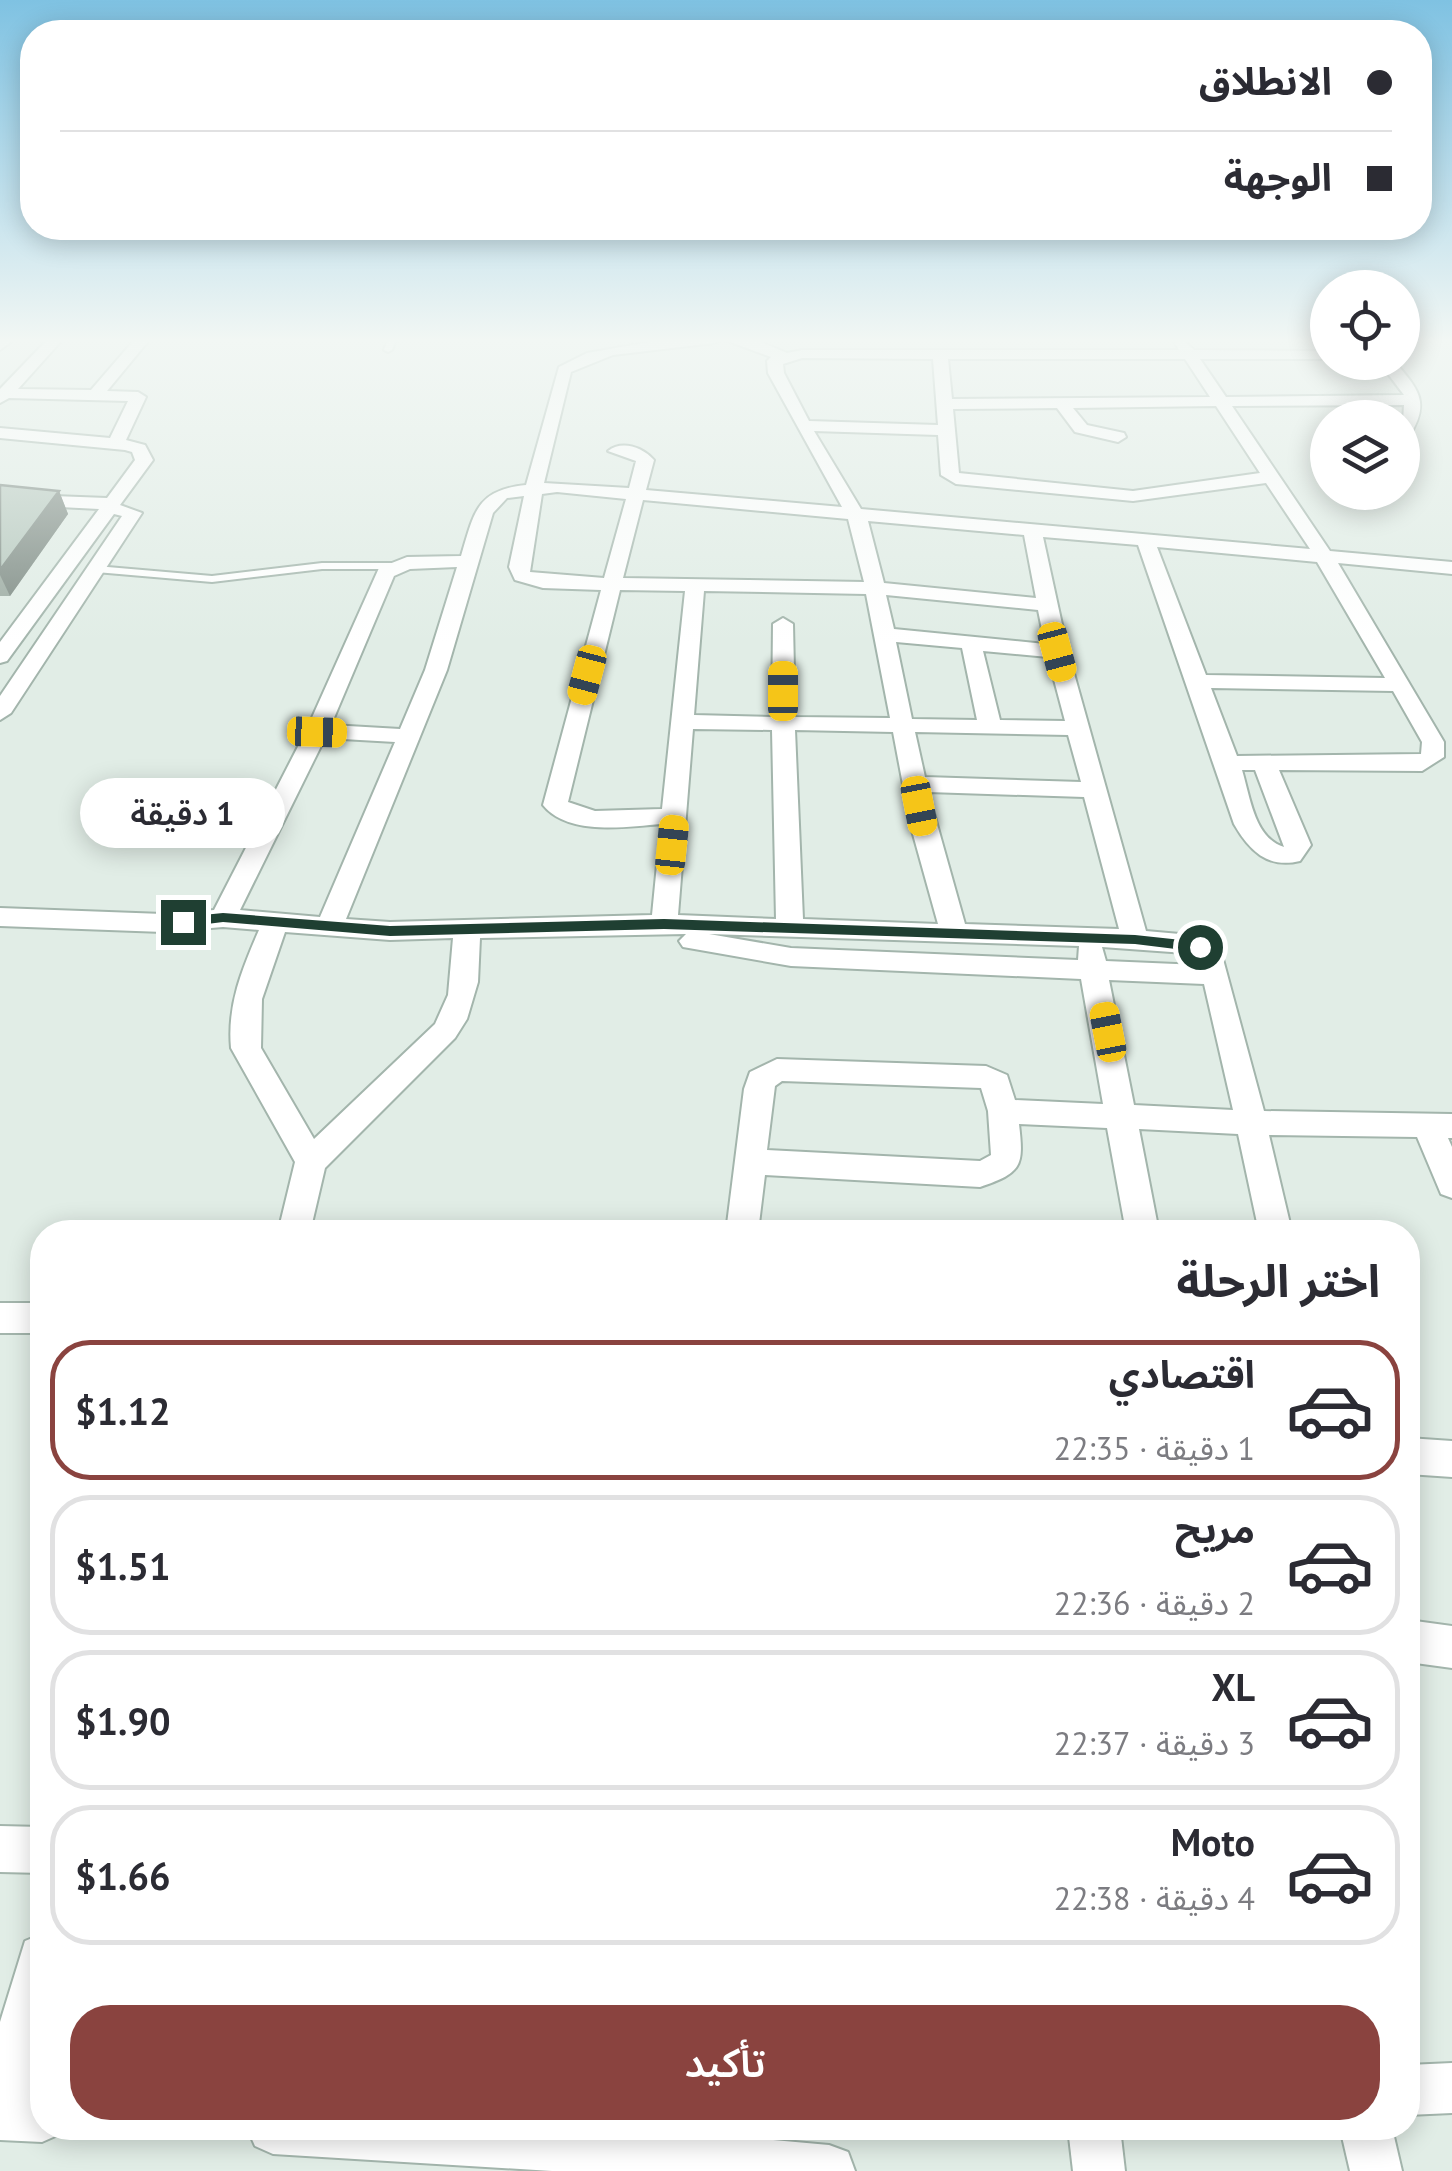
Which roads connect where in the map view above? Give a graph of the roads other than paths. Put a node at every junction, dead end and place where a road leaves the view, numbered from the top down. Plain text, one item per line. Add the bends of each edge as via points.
1 (85, 440) edge
2 (543, 440) edge
3 (811, 440) edge
4 (948, 440) edge
5 (1245, 440) edge
6 (116, 443) joint
7 (0, 450) edge
8 (616, 451) dead end
9 (142, 464) junction
10 (1270, 477) junction
11 (528, 492) junction
12 (636, 502) junction
13 (3, 503) edge
14 (108, 506) junction
15 (860, 522) junction
16 (1033, 536) junction
17 (1147, 546) junction
18 (1320, 555) junction
19 (469, 561) junction
20 (395, 566) junction
21 (63, 568) junction
22 (96, 569) junction
23 (1334, 572) junction
24 (1451, 573) edge
25 (612, 584) junction
26 (695, 586) junction
27 (876, 588) junction
28 (1049, 604) junction
29 (783, 624) dead end
30 (883, 634) junction
31 (971, 642) junction
32 (1057, 652) junction
33 (0, 657) edge
34 (1196, 682) junction
35 (1398, 685) junction
36 (0, 713) edge
37 (682, 722) junction
38 (783, 725) junction
39 (904, 726) junction
40 (990, 726) junction
41 (1078, 728) junction
42 (317, 732) junction
43 (410, 736) junction
44 (1442, 757) edge
45 (1228, 763) junction
46 (1264, 763) junction
47 (914, 784) junction
48 (1094, 790) junction
49 (675, 816) junction
50 (0, 917) edge
51 (223, 918) junction
52 (276, 922) junction
53 (632, 924) junction
54 (664, 924) junction
55 (330, 928) junction
56 (466, 929) junction
57 (790, 930) junction
58 (954, 934) junction
59 (1086, 938) junction
60 (1135, 940) junction
61 (1096, 970) junction
62 (1216, 975) junction
63 (1003, 1110) junction
64 (1123, 1116) junction
65 (1252, 1124) junction
66 (1440, 1126) edge
67 (311, 1162) junction
68 (749, 1162) junction
69 (1452, 1185) edge
70 (297, 1220) edge
71 (743, 1220) edge
72 (1140, 1220) edge
73 (1272, 1220) edge
74 (0, 1318) edge
75 (30, 1318) edge
76 (1420, 1457) edge
77 (1452, 1458) edge
78 (1420, 1643) edge
79 (1452, 1647) edge
80 (0, 1850) edge
81 (30, 1850) edge
82 (30, 2003) edge
83 (1452, 2088) edge
84 (1420, 2089) edge
85 (0, 2114) edge
86 (30, 2115) edge
87 (659, 2140) edge
88 (1095, 2140) edge
89 (1369, 2140) edge
90 (829, 2171) edge
91 (1099, 2171) edge
92 (1376, 2171) edge

1 - 6 street
2 - 11 street
3 - 15 street
4 - 10 street via 950,474 967,482 1133,496
5 - 10 street
6 - 9 street via 139,449
7 - 9 street
8 - 12 street via 644,457
9 - 14 street
10 - 18 street
11 - 12 street
11 - 19 street via 497,496 484,510
11 - 25 street via 522,576
12 - 15 street
12 - 25 street
13 - 14 street
14 - 21 street
14 - 22 street via 134,513
15 - 16 street
15 - 27 street
16 - 17 street
16 - 28 street
17 - 18 street
17 - 23 street
17 - 34 street
18 - 23 street
18 - 24 street
19 - 20 street
19 - 43 street
20 - 22 lane via 322,566 212,579
20 - 42 street via 386,572
21 - 22 street
21 - 33 street via 26,608
22 - 36 street
23 - 24 street
23 - 35 street
25 - 26 street
25 - 49 street via 555,805 587,818
26 - 27 street
26 - 37 street
27 - 28 street
27 - 30 street
28 - 32 street
29 - 38 street
30 - 31 street
30 - 39 street
31 - 32 street
31 - 40 street
32 - 41 street
34 - 35 street
34 - 45 street
35 - 44 street
37 - 38 street
37 - 49 street
38 - 39 street
38 - 57 street
39 - 40 street
39 - 47 street
40 - 41 street
41 - 48 street
42 - 43 street
42 - 51 street
43 - 55 street
44 - 46 street via 1422,764
45 - 46 street
45 - 46 street via 1255,842 1271,854 1291,855 1298,844
47 - 48 street
47 - 58 street
48 - 60 street
49 - 54 street
50 - 51 street via 163,924
51 - 52 street
52 - 55 street
52 - 67 street via 254,974 243,1030 246,1048
53 - 54 street
53 - 56 street
53 - 61 street via 773,955
54 - 57 street
55 - 56 street
56 - 67 street via 466,977 457,1014
57 - 58 street
58 - 59 street
59 - 60 street
59 - 61 street
60 - 62 street via 1200,947
61 - 62 street
61 - 64 street
62 - 65 street
63 - 64 street
63 - 68 street via 1007,1158 980,1174
63 - 68 street via 996,1083 986,1077 777,1070 761,1080
64 - 65 street
64 - 72 street
65 - 66 street
65 - 73 street
66 - 69 street
67 - 70 street
68 - 71 street
74 - 75 street
76 - 77 street
78 - 79 street
80 - 81 street
82 - 85 street
83 - 84 street
85 - 86 street
87 - 90 street
88 - 91 street
89 - 92 street

